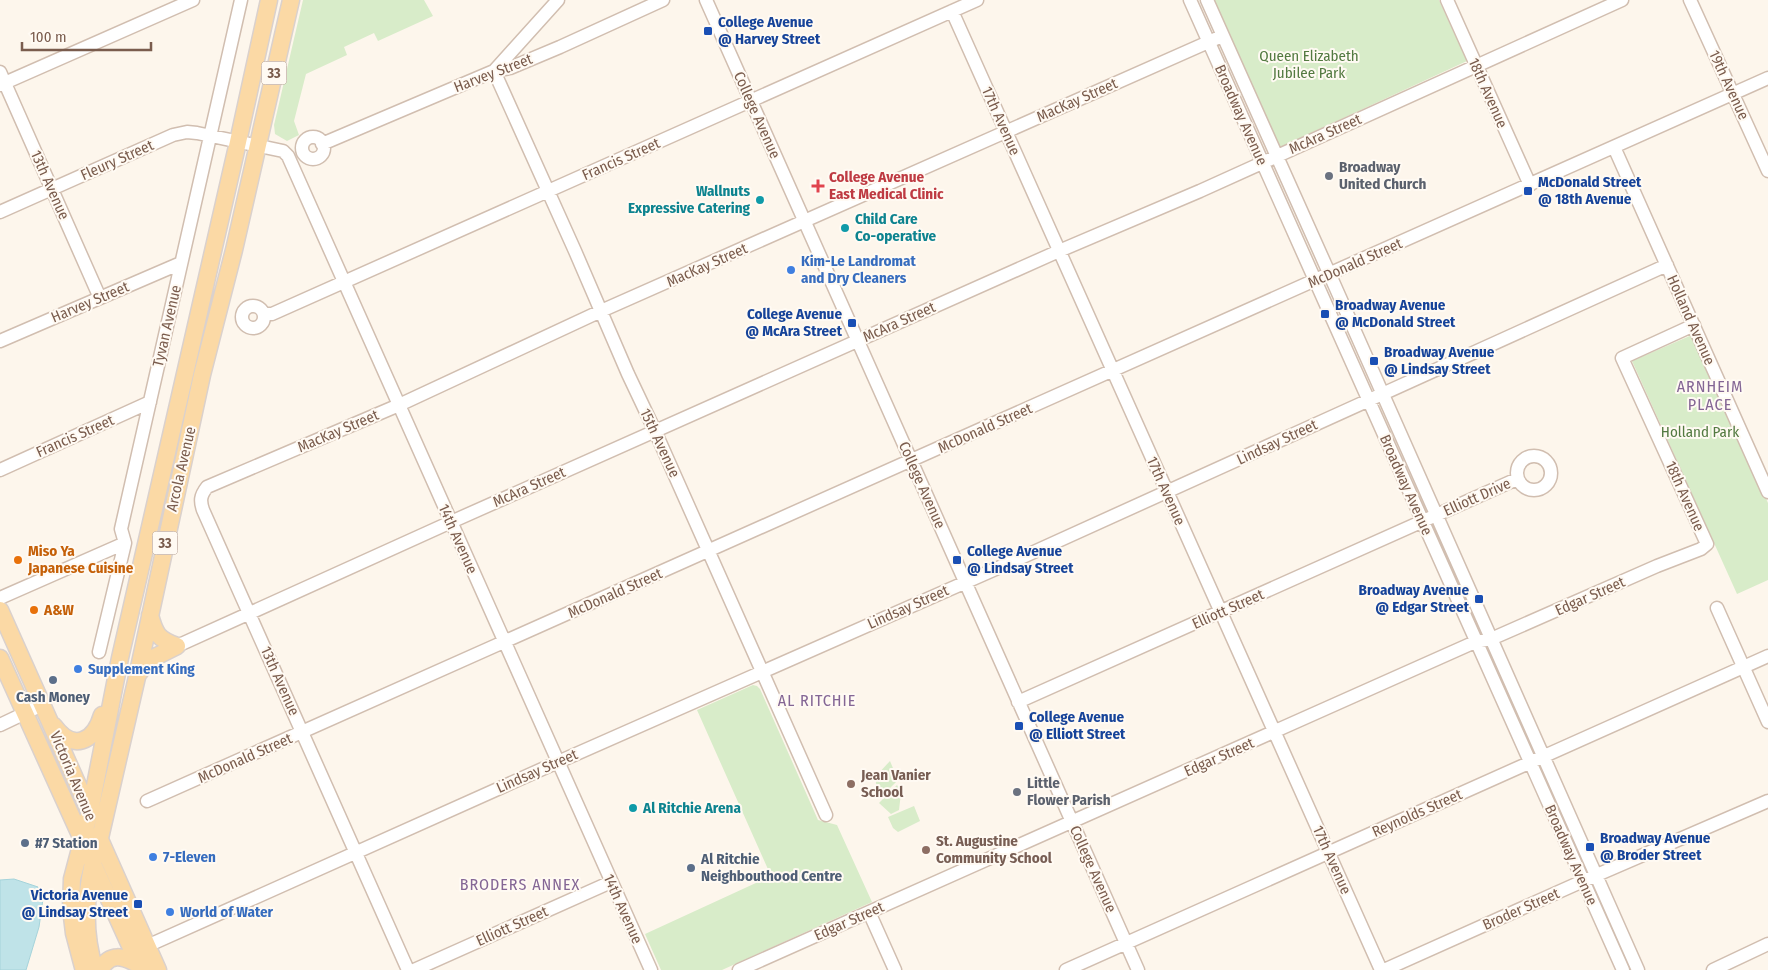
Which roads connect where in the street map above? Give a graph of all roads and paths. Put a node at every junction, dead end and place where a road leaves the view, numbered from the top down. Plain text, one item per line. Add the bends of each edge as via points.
1 (192, 0) edge
2 (242, 0) edge
3 (268, 0) edge
4 (291, 0) edge
5 (558, 0) edge
6 (663, 0) edge
7 (706, 0) edge
8 (977, 0) edge
9 (1190, 0) edge
10 (1207, 0) edge
11 (1447, 0) edge
12 (1622, 0) edge
13 (1690, 0) edge
14 (952, 11) junction
15 (1222, 36) junction
16 (1209, 42) junction
17 (1476, 65) junction
18 (494, 71) junction
19 (1768, 78) edge
20 (2, 80) edge
21 (1734, 94) junction
22 (751, 101) junction
23 (1005, 131) junction
24 (209, 136) junction
25 (238, 142) junction
26 (322, 144) dead end
27 (257, 146) junction
28 (1614, 147) junction
29 (1276, 156) junction
30 (1262, 162) junction
31 (1768, 171) edge
32 (1530, 185) junction
33 (52, 188) junction
34 (547, 191) junction
35 (0, 212) edge
36 (805, 222) junction
37 (1059, 251) junction
38 (181, 263) junction
39 (1667, 265) junction
40 (1330, 274) junction
41 (344, 282) junction
42 (1315, 282) junction
43 (100, 298) junction
44 (601, 311) junction
45 (264, 314) dead end
46 (1694, 325) junction
47 (858, 340) junction
48 (0, 341) edge
49 (1113, 372) junction
50 (1383, 393) junction
51 (1368, 400) junction
52 (150, 402) junction
53 (399, 404) junction
54 (655, 431) junction
55 (911, 461) junction
56 (0, 470) edge
57 (1518, 479) dead end
58 (1167, 492) junction
59 (1768, 492) edge
60 (200, 501) joint
61 (1436, 515) junction
62 (1422, 521) junction
63 (451, 522) junction
64 (125, 543) junction
65 (1701, 549) joint
66 (708, 552) junction
67 (965, 582) junction
68 (0, 598) edge
69 (1717, 608) dead end
70 (0, 610) edge
71 (1221, 612) junction
72 (250, 613) junction
73 (150, 615) junction
74 (1491, 639) junction
75 (504, 642) junction
76 (1475, 642) junction
77 (177, 646) junction
78 (99, 652) dead end
79 (1768, 656) edge
80 (0, 658) edge
81 (120, 658) junction
82 (1744, 667) junction
83 (762, 671) junction
84 (137, 677) junction
85 (1018, 702) junction
86 (45, 711) junction
87 (25, 713) junction
88 (1768, 722) edge
89 (0, 725) edge
90 (302, 732) junction
91 (1275, 732) junction
92 (1536, 760) junction
93 (558, 762) junction
94 (147, 801) dead end
95 (1768, 801) edge
96 (90, 811) junction
97 (826, 815) dead end
98 (1072, 823) junction
99 (100, 838) junction
100 (82, 839) junction
101 (356, 852) junction
102 (1328, 852) junction
103 (92, 861) junction
104 (1596, 876) junction
105 (1583, 881) junction
106 (611, 882) junction
107 (870, 912) junction
108 (1126, 943) junction
109 (1768, 944) edge
110 (147, 946) junction
111 (140, 967) edge
112 (84, 970) edge
113 (95, 970) edge
114 (100, 970) edge
115 (158, 970) edge
116 (408, 970) edge
117 (414, 970) edge
118 (651, 970) edge
119 (739, 970) edge
120 (895, 970) edge
121 (1066, 970) edge
122 (1138, 970) edge
123 (1382, 970) edge
124 (1623, 970) edge
125 (1638, 970) edge
126 (1713, 970) edge

1 - 20 street
2 - 24 street, Tyvan Avenue
3 - 25 main road, Arcola Avenue / 33
4 - 27 main road, Arcola Avenue / 33
5 - 18 street
6 - 18 street, Harvey Street via 510,68
7 - 22 street, College Avenue
8 - 14 street, Francis Street
9 - 16 street, Broadway Avenue
10 - 15 street, Broadway Avenue
11 - 17 street, 18th Avenue
12 - 17 street, McAra Street
13 - 21 street, 19th Avenue
14 - 22 street, Francis Street
14 - 23 street, 17th Avenue
15 - 16 street, MacKay Street
15 - 29 street, Broadway Avenue
16 - 23 street, MacKay Street
16 - 30 street, Broadway Avenue
17 - 29 street, McAra Street
17 - 32 street, 18th Avenue
18 - 26 street, Harvey Street
18 - 34 street, 15th Avenue
19 - 21 street, McDonald Street
20 - 33 street, 13th Avenue
21 - 28 street, McDonald Street
21 - 31 street, 19th Avenue
22 - 34 street, Francis Street
22 - 36 street, College Avenue
23 - 36 street, MacKay Street
23 - 37 street, 17th Avenue
24 - 25 street, Fleury Street
24 - 33 street, Fleury Street via 187,132 174,135
24 - 38 street, Tyvan Avenue
25 - 27 street, 14th Avenue
25 - 81 main road, Arcola Avenue / 33
27 - 41 street, 14th Avenue via 283,151 288,156
27 - 73 main road, Arcola Avenue / 33 via 202,375
28 - 32 street, McDonald Street
28 - 39 street, Holland Avenue
29 - 30 street, McAra Street
29 - 40 street, Broadway Avenue
30 - 37 street, McAra Street
30 - 42 street, Broadway Avenue
32 - 40 street, McDonald Street
33 - 35 street, Fleury Street
33 - 43 street, 13th Avenue
34 - 41 street, Francis Street
34 - 44 street, 15th Avenue
36 - 44 street, MacKay Street
36 - 47 street, College Avenue
37 - 47 street, McAra Street
37 - 49 street, 17th Avenue
38 - 43 street, Harvey Street
38 - 52 street, Tyvan Avenue
39 - 46 street, Holland Avenue
39 - 50 street, Lindsay Street
40 - 42 street, McDonald Street
40 - 50 street, Broadway Avenue
41 - 45 street, Francis Street via 272,314
41 - 53 street, 14th Avenue
42 - 49 street, McDonald Street
42 - 51 street, Broadway Avenue
43 - 48 street, Harvey Street
44 - 53 street, MacKay Street
44 - 54 street, 15th Avenue
46 - 59 street, Holland Avenue
46 - 65 street, 18th Avenue via 1622,358 1707,544
47 - 54 street, McAra Street
47 - 55 street, College Avenue
49 - 55 street, McDonald Street
49 - 58 street, 17th Avenue
50 - 51 street, Lindsay Street
50 - 61 street, Broadway Avenue
51 - 58 street, Lindsay Street
51 - 62 street, Broadway Avenue
52 - 56 street, Francis Street
52 - 64 street, Tyvan Avenue via 120,529
53 - 60 street, MacKay Street via 206,487
53 - 63 street, 14th Avenue
54 - 63 street, McAra Street
54 - 66 street, 15th Avenue
55 - 66 street, McDonald Street
55 - 67 street, College Avenue
57 - 61 street, Elliott Drive
58 - 67 street, Lindsay Street
58 - 71 street, 17th Avenue
60 - 72 street, 13th Avenue
61 - 62 street, Elliott Street
61 - 74 street, Broadway Avenue
62 - 71 street, Elliott Street
62 - 76 street, Broadway Avenue
63 - 72 street, McAra Street
63 - 75 street, 14th Avenue
64 - 68 street
64 - 78 street, Tyvan Avenue
65 - 74 street, Edgar Street
66 - 75 street, McDonald Street
66 - 83 street, 15th Avenue
67 - 83 street, Lindsay Street
67 - 85 street, College Avenue
69 - 82 street
70 - 86 main road, Victoria Avenue
71 - 85 street, Elliott Street
71 - 91 street, 17th Avenue
72 - 77 street, McAra Street
72 - 90 street, 13th Avenue
73 - 77 main road via 156,634
73 - 84 main road, Arcola Avenue / 33
74 - 76 street, Edgar Street
74 - 92 street, Broadway Avenue
75 - 90 street, McDonald Street
75 - 93 street, 14th Avenue
76 - 91 street, Edgar Street
76 - 92 street, Broadway Avenue
77 - 84 main road via 148,660
79 - 82 street, Reynolds Street
80 - 87 main road, Victoria Avenue
81 - 86 main road via 99,727 93,734 76,741 66,738
81 - 96 main road, Arcola Avenue / 33
82 - 88 street
82 - 92 street, Reynolds Street
83 - 93 street, Lindsay Street
83 - 97 street, 15th Avenue
84 - 99 main road, Arcola Avenue / 33
85 - 98 street, College Avenue
86 - 87 street
86 - 96 main road, Victoria Avenue
87 - 89 street
87 - 100 main road, Victoria Avenue
90 - 94 street, McDonald Street
90 - 101 street, 13th Avenue
91 - 98 street, Edgar Street
91 - 102 street, 17th Avenue
92 - 102 street, Reynolds Street
92 - 104 street, Broadway Avenue
92 - 105 street, Broadway Avenue
93 - 101 street, Lindsay Street
93 - 106 street, 14th Avenue
95 - 104 street, Broder Street
96 - 99 main road, Victoria Avenue
96 - 100 main road, Arcola Avenue / 33
98 - 107 street, Edgar Street
98 - 108 street, College Avenue
99 - 103 main road, Arcola Avenue / 33
99 - 110 main road, Victoria Avenue
100 - 103 main road, Victoria Avenue
100 - 112 main road, Arcola Avenue via 72,879 71,908
101 - 110 street, Lindsay Street
101 - 116 street, 13th Avenue
102 - 108 street, Reynolds Street
102 - 123 street, 17th Avenue
103 - 111 main road, Victoria Avenue
103 - 113 main road, Arcola Avenue via 86,926
104 - 105 street, Broder Street
104 - 125 street, Broadway Avenue
105 - 123 street, Broder Street
105 - 124 street, Broadway Avenue
106 - 117 street, Elliott Street
106 - 118 street, 14th Avenue
107 - 119 street, Edgar Street
107 - 120 street
108 - 121 street, Reynolds Street
108 - 122 street, College Avenue
109 - 126 street
110 - 115 main road, Victoria Avenue
111 - 114 main road via 126,958 117,957 107,960

